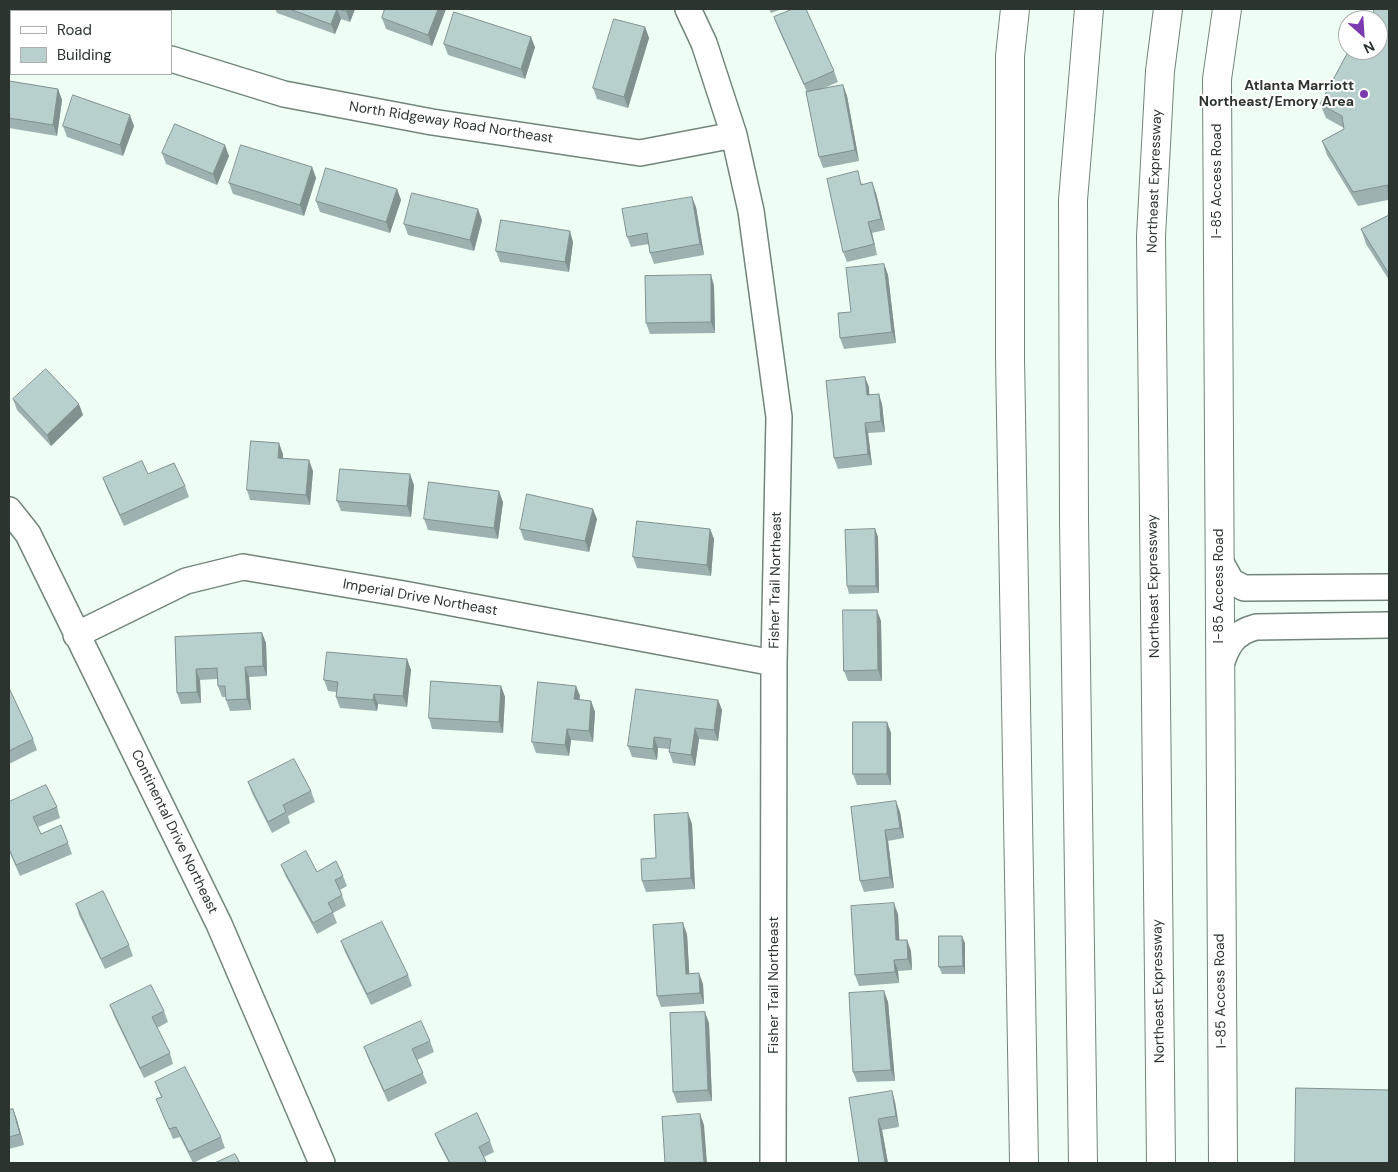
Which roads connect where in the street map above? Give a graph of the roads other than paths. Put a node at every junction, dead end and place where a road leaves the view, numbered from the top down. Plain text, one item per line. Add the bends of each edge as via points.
1 (688, 9) edge
2 (1015, 9) edge
3 (1089, 9) edge
4 (1168, 9) edge
5 (1227, 9) edge
6 (172, 59) edge
7 (734, 135) junction
8 (9, 510) edge
9 (1219, 559) junction
10 (1389, 587) edge
11 (1389, 625) edge
12 (76, 635) junction
13 (774, 663) junction
14 (1220, 667) junction
15 (322, 1163) edge
16 (774, 1163) edge
17 (1024, 1163) edge
18 (1083, 1163) edge
19 (1161, 1163) edge
20 (1223, 1163) edge

1 - 7 street, Fisher Trail Northeast via 704,43
2 - 17 main road via 1010,56 1010,358
3 - 18 main road via 1074,200 1074,521
4 - 19 main road, Northeast Expressway via 1160,71 1151,236
5 - 9 main road, I-85 Access Road via 1217,79
6 - 7 street, North Ridgeway Road Northeast via 293,96 432,122 640,153
7 - 13 street, Fisher Trail Northeast via 751,211 779,417
8 - 12 street, Continental Drive Northeast via 28,534
9 - 10 street via 1230,581 1244,588
9 - 14 main road, I-85 Access Road
11 - 14 street via 1246,630 1232,640
12 - 13 street, Imperial Drive Northeast via 186,581 243,567
12 - 15 street, Continental Drive Northeast via 219,924
13 - 16 street, Fisher Trail Northeast
14 - 20 main road, I-85 Access Road

